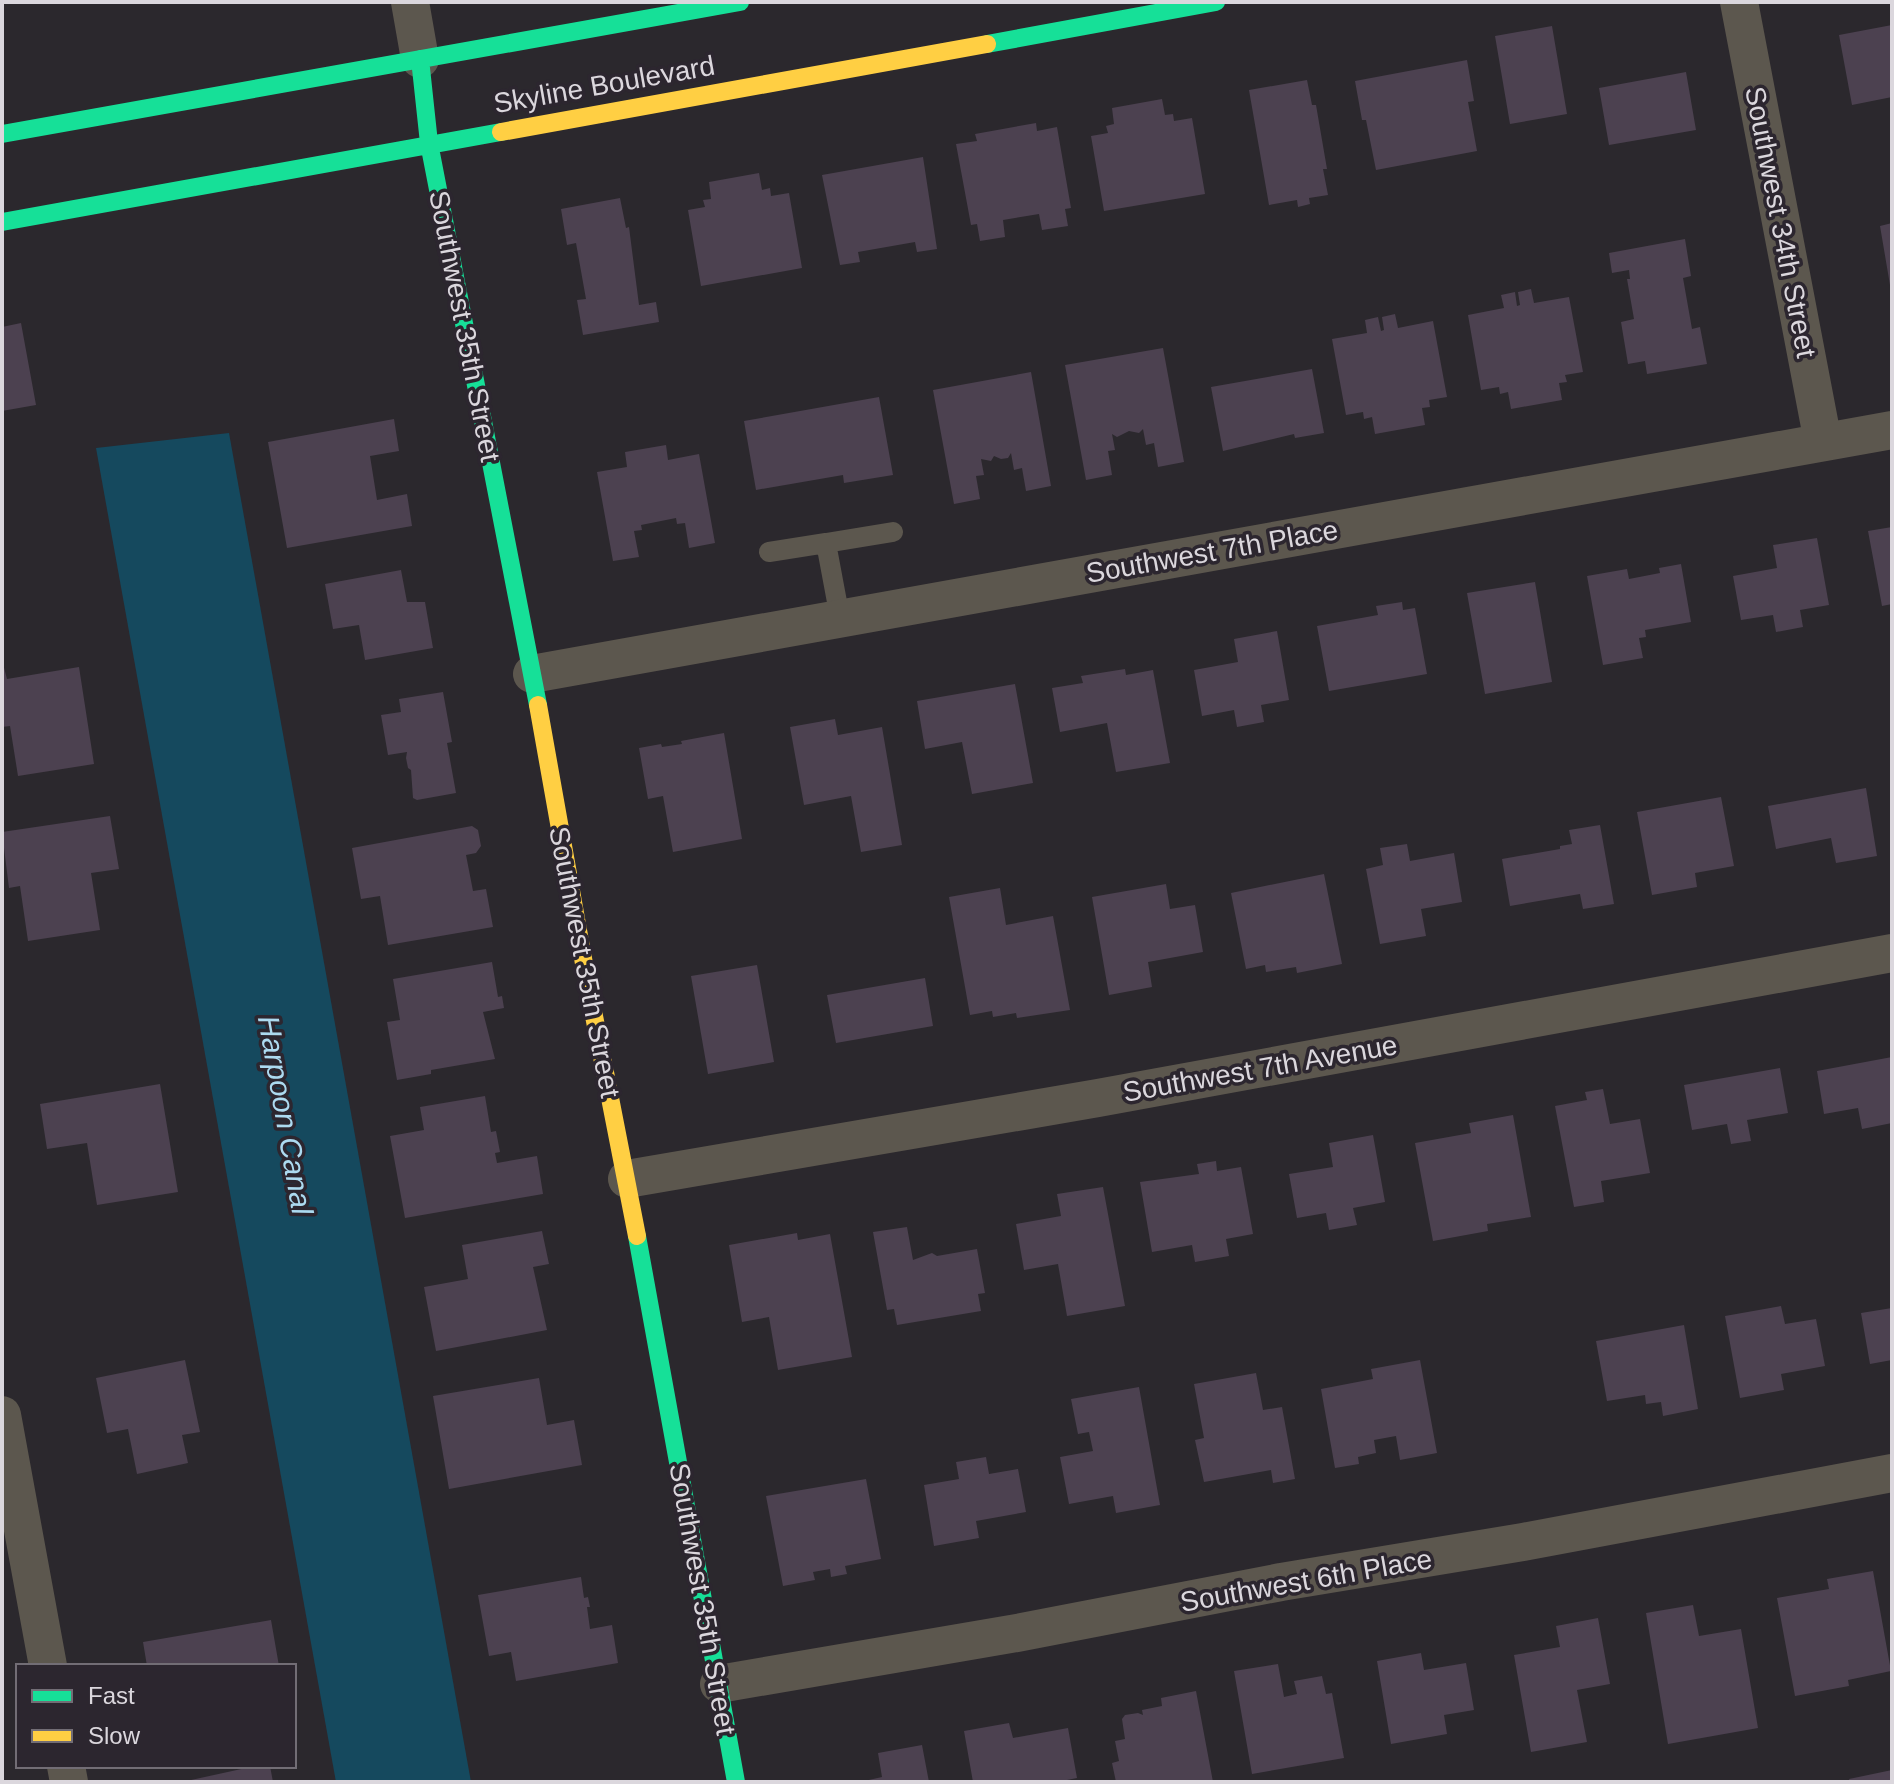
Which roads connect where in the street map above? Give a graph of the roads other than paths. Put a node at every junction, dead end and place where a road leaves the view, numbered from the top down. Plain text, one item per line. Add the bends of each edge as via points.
1 (410, 2) edge
2 (740, 2) edge
3 (1216, 2) edge
4 (1739, 2) edge
5 (420, 59) junction
6 (2, 134) edge
7 (429, 143) junction
8 (2, 222) edge
9 (1892, 430) edge
10 (1823, 442) junction
11 (893, 532) dead end
12 (826, 543) junction
13 (769, 552) dead end
14 (840, 618) junction
15 (532, 674) junction
16 (1892, 953) edge
17 (627, 1179) junction
18 (2, 1415) edge
19 (1892, 1473) edge
20 (48, 1664) edge
21 (719, 1684) junction
22 (736, 1782) edge

1 - 5 street
2 - 5 street, Skyline Boulevard
3 - 7 street, Skyline Boulevard
4 - 10 street, Southwest 34th Street
5 - 6 street, Skyline Boulevard
5 - 7 street, Southwest 35th Street
7 - 8 street, Skyline Boulevard
7 - 15 street, Southwest 35th Street
9 - 10 street, Southwest 7th Place
10 - 14 street, Southwest 7th Place
11 - 12 lane
12 - 13 lane
12 - 14 lane
14 - 15 street, Southwest 7th Place
15 - 17 street, Southwest 35th Street
16 - 17 street, Southwest 7th Avenue
17 - 21 street, Southwest 35th Street
18 - 20 street
19 - 21 street, Southwest 6th Place
21 - 22 street, Southwest 35th Street

